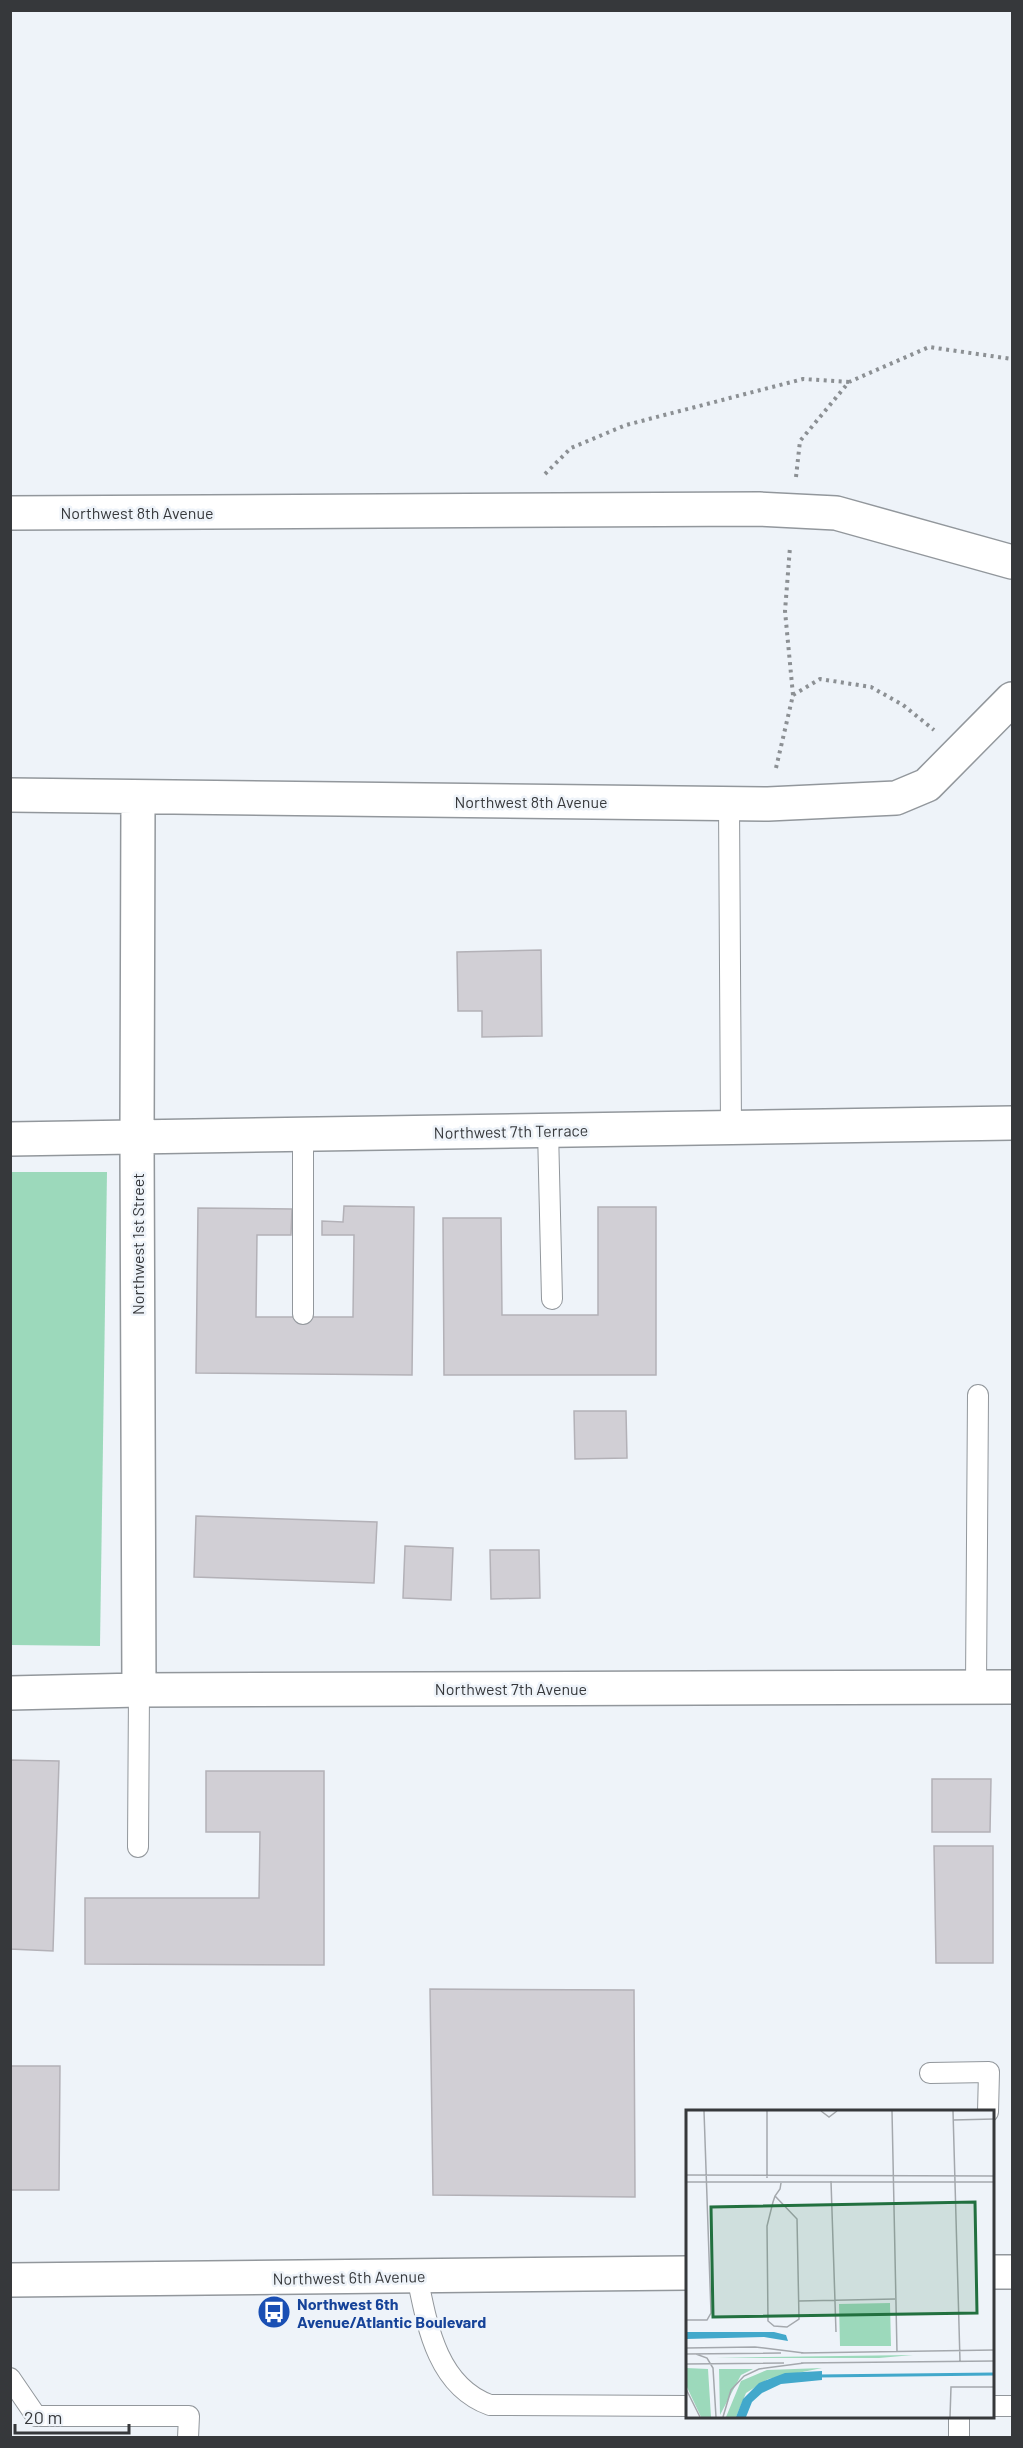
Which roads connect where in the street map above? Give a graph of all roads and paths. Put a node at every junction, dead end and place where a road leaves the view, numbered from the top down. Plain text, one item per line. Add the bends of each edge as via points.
1 (849, 382) dead end
2 (508, 510) junction
3 (10, 513) edge
4 (1012, 562) edge
5 (794, 695) dead end
6 (1012, 699) edge
7 (960, 751) junction
8 (10, 795) edge
9 (138, 798) junction
10 (729, 803) junction
11 (1012, 1123) edge
12 (731, 1128) junction
13 (548, 1130) junction
14 (303, 1134) junction
15 (136, 1138) junction
16 (10, 1139) edge
17 (552, 1299) dead end
18 (303, 1314) dead end
19 (978, 1395) dead end
20 (976, 1687) junction
21 (1012, 1687) edge
22 (139, 1690) junction
23 (10, 1693) edge
24 (138, 1847) dead end
25 (930, 2073) dead end
26 (988, 2110) edge
27 (993, 2272) edge
28 (1012, 2272) edge
29 (686, 2273) edge
30 (417, 2276) junction
31 (10, 2280) edge
32 (10, 2378) edge
33 (686, 2406) edge
34 (993, 2406) edge
35 (1012, 2406) edge
36 (959, 2418) edge
37 (188, 2438) edge
38 (959, 2438) edge

1 - 2 path via 803,379 626,424 571,448
2 - 3 street, Northwest 8th Avenue
2 - 4 street, Northwest 8th Avenue via 836,513
5 - 7 path via 820,679 871,687 903,705
6 - 7 street, Northwest 8th Avenue
7 - 10 street, Northwest 8th Avenue via 927,785 897,798
8 - 9 street, Northwest 8th Avenue
9 - 10 street, Northwest 8th Avenue
9 - 15 street, Northwest 1st Street
10 - 12 lane
11 - 12 street, Northwest 7th Terrace
12 - 13 street, Northwest 7th Terrace
13 - 14 street, Northwest 7th Terrace
13 - 17 lane
14 - 15 street, Northwest 7th Terrace
14 - 18 lane
15 - 16 street, Northwest 7th Terrace
15 - 22 street, Northwest 1st Street
19 - 20 lane
20 - 21 street, Northwest 7th Avenue
20 - 22 street, Northwest 7th Avenue
22 - 23 street, Northwest 7th Avenue
22 - 24 lane
25 - 26 lane via 988,2072
27 - 28 street
29 - 30 street, Northwest 6th Avenue
30 - 31 street, Northwest 6th Avenue
30 - 33 lane via 426,2326 437,2353 458,2385 474,2399 490,2405
32 - 37 lane via 36,2416 189,2416
34 - 35 lane
36 - 38 lane

